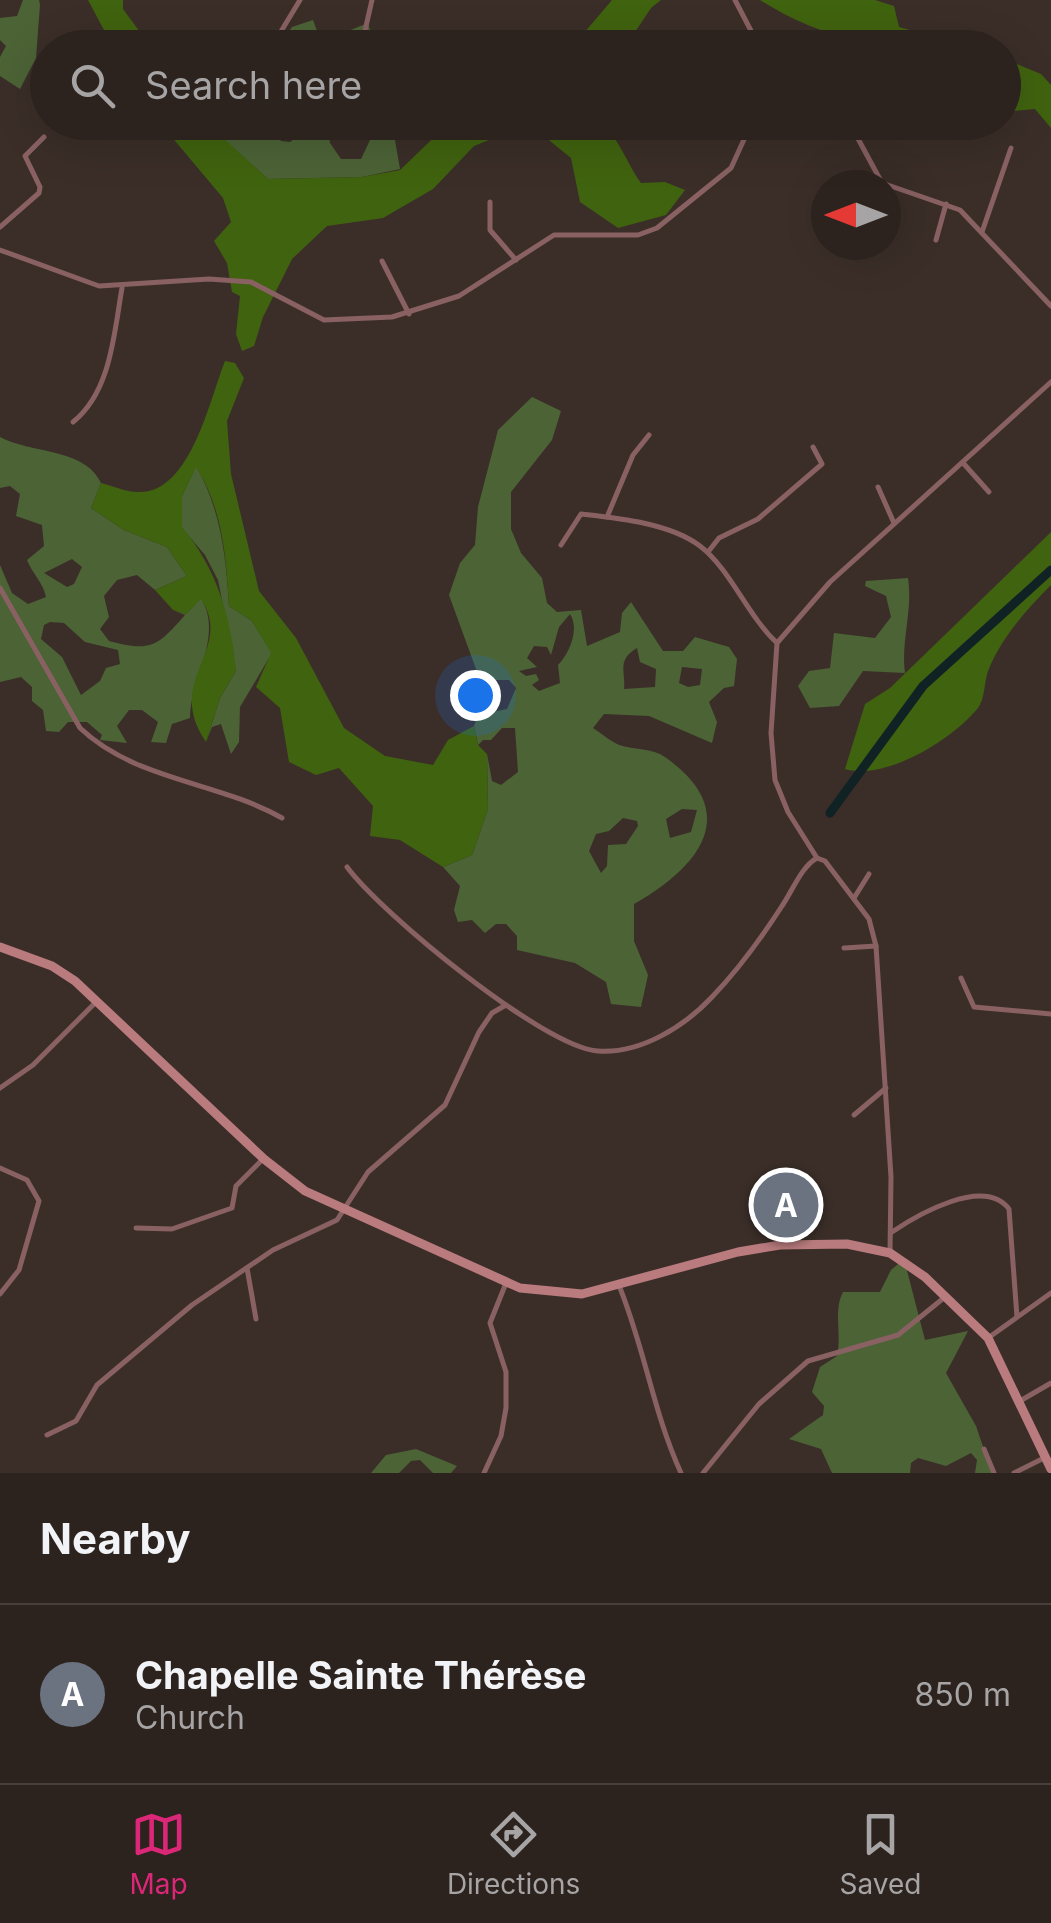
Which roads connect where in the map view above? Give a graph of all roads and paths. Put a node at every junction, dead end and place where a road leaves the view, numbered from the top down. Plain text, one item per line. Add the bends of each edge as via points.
1 (300, 0) edge
2 (372, 0) edge
3 (735, 0) edge
4 (282, 30) edge
5 (366, 30) edge
6 (751, 30) edge
7 (41, 140) edge
8 (743, 140) edge
9 (859, 140) edge
10 (1011, 148) dead end
11 (490, 202) dead end
12 (946, 203) junction
13 (0, 226) edge
14 (982, 232) junction
15 (936, 240) dead end
16 (0, 250) edge
17 (516, 260) junction
18 (382, 261) dead end
19 (122, 288) junction
20 (1051, 306) edge
21 (410, 314) junction
22 (1051, 382) edge
23 (73, 422) dead end
24 (649, 435) dead end
25 (813, 447) dead end
26 (964, 464) junction
27 (878, 487) dead end
28 (989, 492) dead end
29 (607, 517) junction
30 (894, 523) junction
31 (560, 545) dead end
32 (707, 553) junction
33 (0, 588) edge
34 (777, 642) junction
35 (282, 818) dead end
36 (817, 858) junction
37 (347, 867) dead end
38 (869, 874) dead end
39 (854, 898) junction
40 (876, 946) junction
41 (0, 947) edge
42 (844, 948) dead end
43 (961, 978) dead end
44 (97, 1002) junction
45 (506, 1005) junction
46 (1051, 1014) edge
47 (0, 1088) edge
48 (886, 1088) junction
49 (854, 1115) dead end
50 (264, 1159) junction
51 (0, 1168) edge
52 (344, 1212) junction
53 (136, 1228) dead end
54 (890, 1234) junction
55 (890, 1253) junction
56 (248, 1268) junction
57 (506, 1280) junction
58 (618, 1283) junction
59 (1051, 1293) edge
60 (0, 1294) edge
61 (945, 1296) junction
62 (1018, 1316) junction
63 (256, 1318) dead end
64 (988, 1338) junction
65 (1051, 1383) edge
66 (1018, 1402) junction
67 (47, 1435) dead end
68 (984, 1449) dead end
69 (1044, 1453) edge
70 (1051, 1469) edge
71 (484, 1473) edge
72 (681, 1473) edge
73 (703, 1473) edge
74 (994, 1473) edge
75 (1014, 1473) edge
76 (1042, 1473) edge

1 - 4 street
2 - 5 street
3 - 6 street
7 - 13 street via 26,156 38,193
8 - 17 street via 730,168 657,228 638,235 561,234
9 - 12 street via 882,184
10 - 14 street
11 - 17 street via 490,230
12 - 14 street
12 - 15 street
14 - 20 street
16 - 19 street via 98,286
17 - 21 street via 459,296
18 - 21 street
19 - 21 street via 251,282 324,320
19 - 23 street via 106,369 86,412
22 - 26 street
24 - 29 street via 633,455
25 - 32 street via 822,464
26 - 28 street
26 - 30 street
27 - 30 street
29 - 31 street via 578,516
29 - 32 street via 684,538
30 - 34 street via 821,590
32 - 34 street
33 - 35 street via 93,740 152,773 232,794
34 - 36 street via 775,780
36 - 39 street
36 - 45 street via 806,864 712,998 659,1038 610,1050 572,1046
37 - 45 street
38 - 39 street
39 - 40 street
40 - 42 street
40 - 48 street
41 - 44 main road via 59,970
43 - 46 street via 974,1008
44 - 47 street via 34,1065
44 - 50 main road
45 - 52 street via 492,1012 476,1036 446,1105 373,1166
48 - 49 street
48 - 54 street
50 - 52 main road
50 - 53 street via 238,1184 232,1208 172,1229
51 - 60 street via 32,1184 38,1207 18,1270
52 - 56 street
52 - 57 main road
54 - 55 street
54 - 62 street via 938,1206 986,1198 1004,1203
55 - 58 main road via 847,1244 780,1245
55 - 61 main road
56 - 63 street
56 - 67 street via 166,1325 98,1384 76,1422
57 - 58 main road via 562,1294
57 - 71 street via 490,1323 506,1372 506,1408
58 - 72 street
59 - 62 street
61 - 64 main road
61 - 73 street via 898,1335 808,1361 758,1404
62 - 64 street
64 - 66 main road
65 - 66 street
66 - 69 main road
68 - 74 street
69 - 70 main road
69 - 75 street
69 - 76 main road

